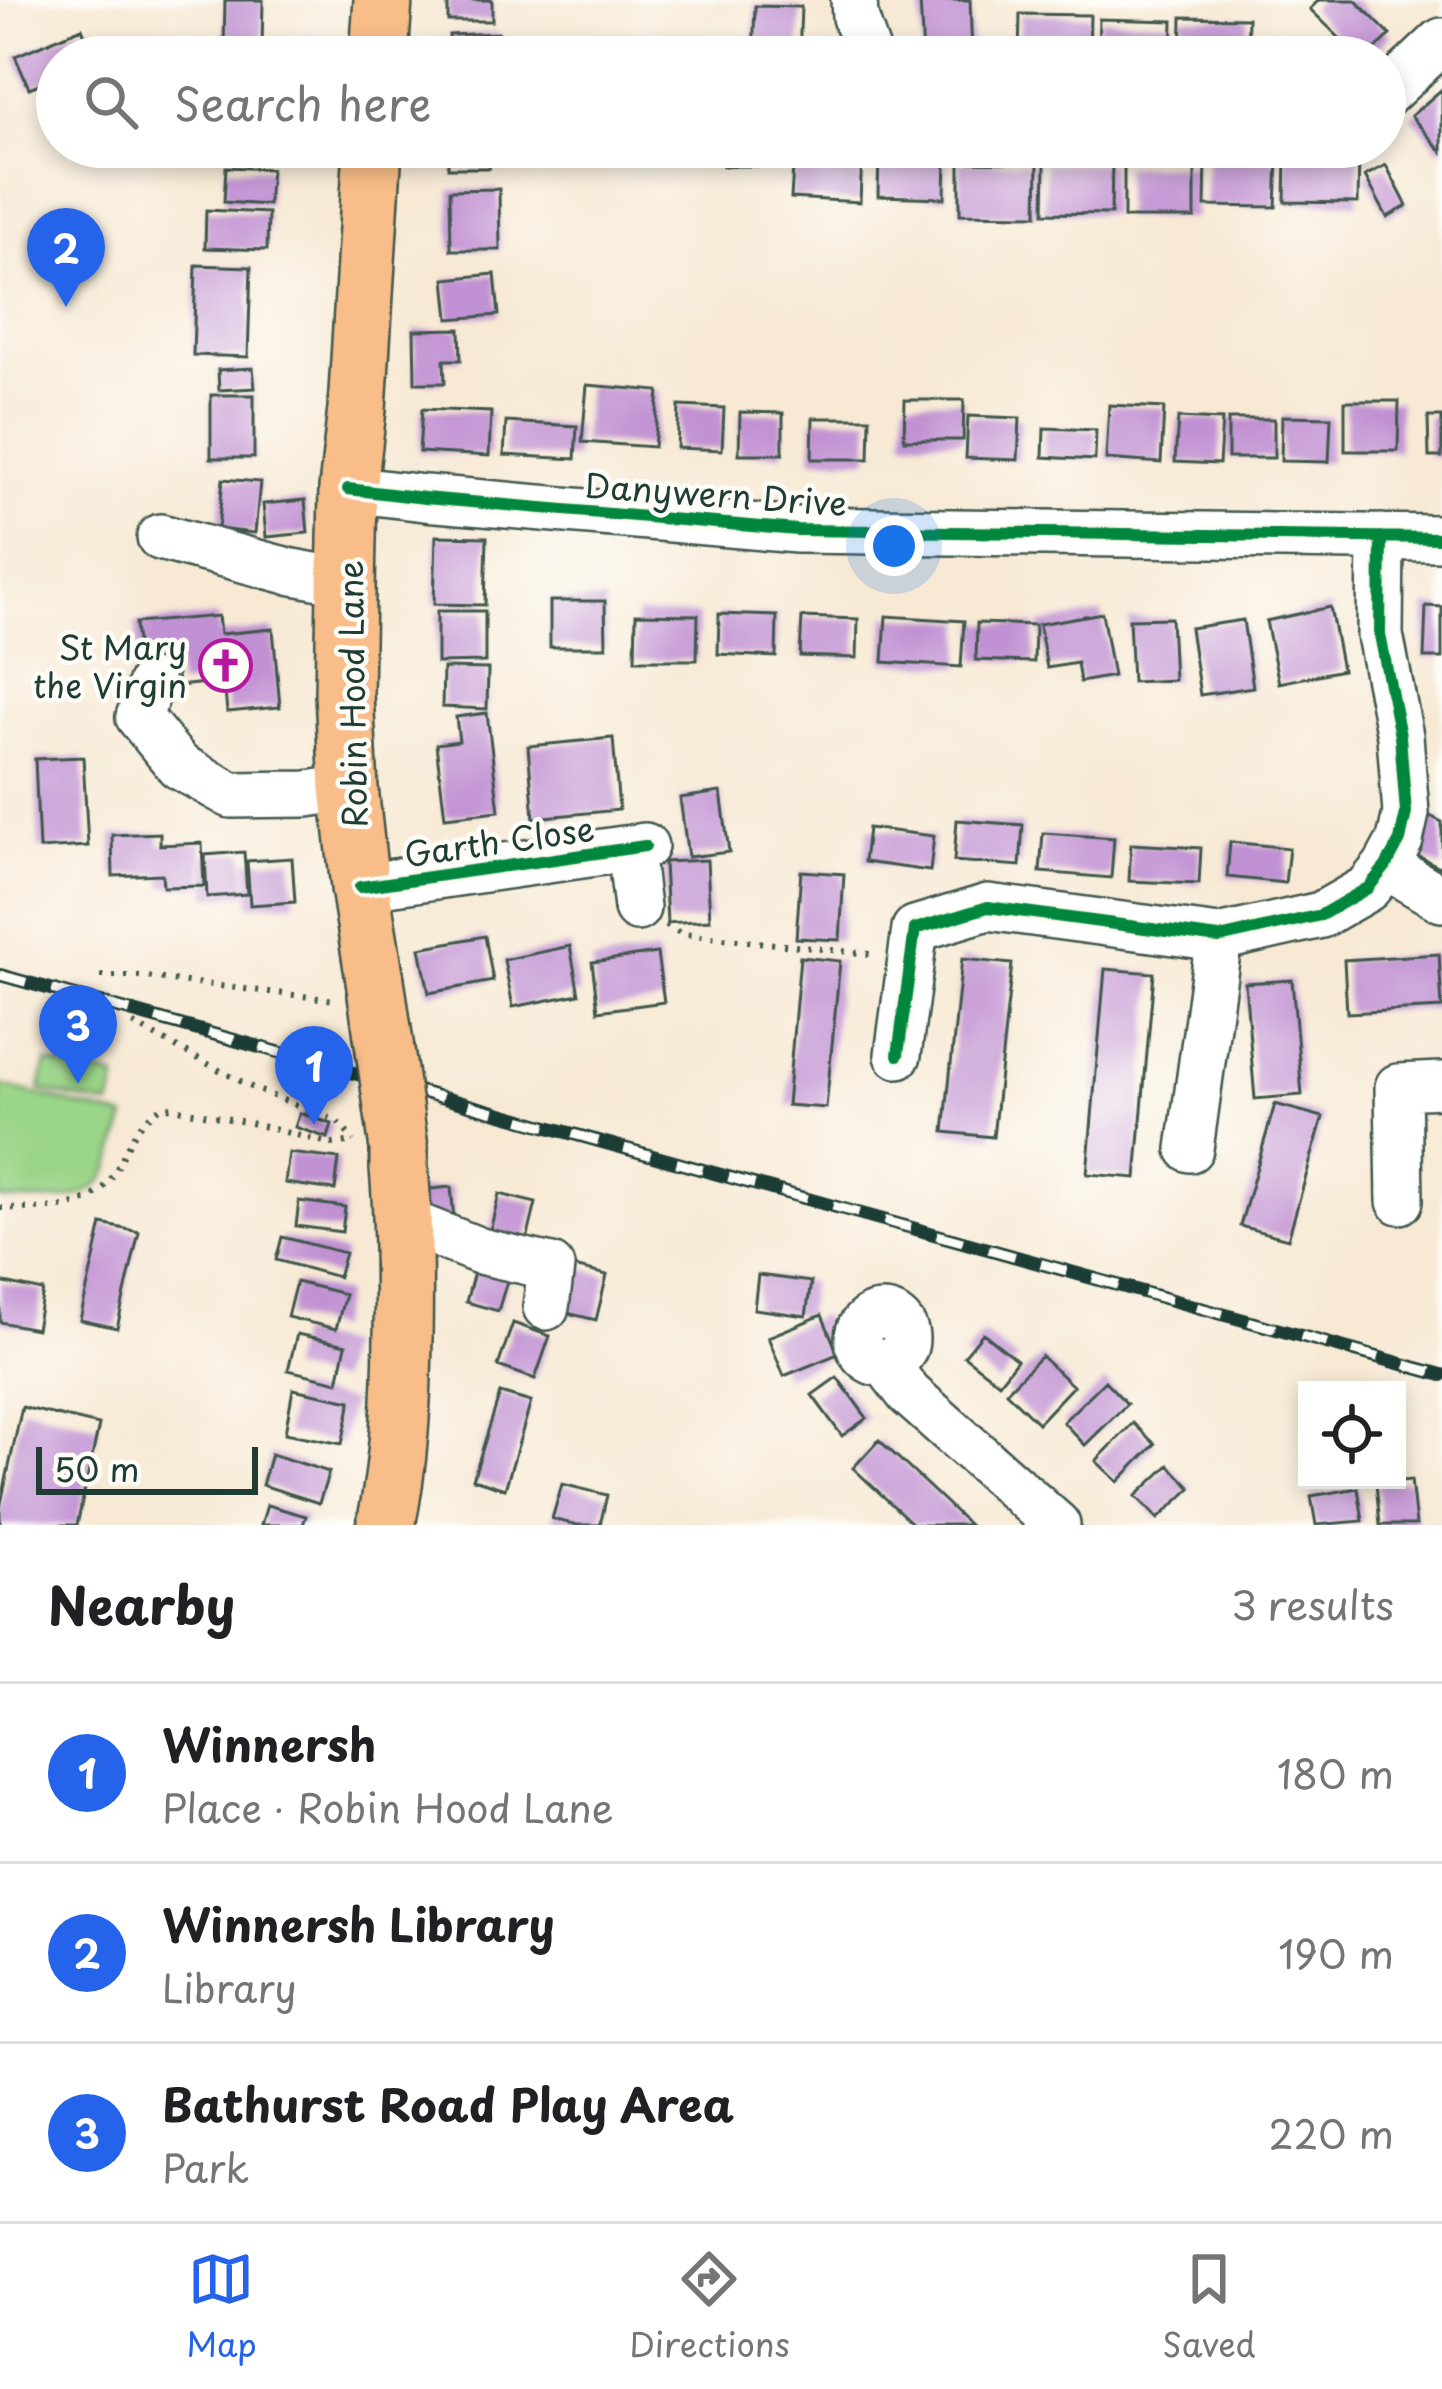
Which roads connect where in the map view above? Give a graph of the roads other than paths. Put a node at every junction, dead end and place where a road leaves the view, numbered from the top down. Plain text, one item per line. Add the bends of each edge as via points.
1 (383, 0) edge
2 (854, 0) edge
3 (380, 36) edge
4 (862, 36) edge
5 (1442, 41) edge
6 (1406, 75) edge
7 (373, 168) edge
8 (348, 489) junction
9 (1381, 537) junction
10 (160, 538) dead end
11 (1442, 538) edge
12 (347, 582) junction
13 (131, 706) dead end
14 (350, 788) junction
15 (1386, 866) junction
16 (360, 887) junction
17 (1442, 899) edge
18 (637, 908) road end
19 (1219, 938) junction
20 (898, 1054) dead end
21 (1442, 1085) edge
22 (1190, 1149) dead end
23 (402, 1195) junction
24 (1400, 1201) dead end
25 (546, 1307) dead end
26 (889, 1361) dead end
27 (386, 1525) edge
28 (1057, 1525) edge

1 - 3 main road
2 - 4 street
5 - 6 street
7 - 8 main road, Robin Hood Lane
8 - 9 street, Danywern Drive via 797,530
8 - 12 main road, Robin Hood Lane
9 - 11 street, Danywern Drive
9 - 15 street via 1380,635 1406,813
10 - 12 street
12 - 14 main road, Robin Hood Lane
13 - 14 street via 179,766 231,795
14 - 16 main road, Robin Hood Lane
15 - 17 street
15 - 19 street via 1367,888 1321,915
16 - 18 street, Garth Close via 637,847
16 - 23 main road, Robin Hood Lane, bridge via 357,990 399,1148
19 - 20 street via 988,907 914,929
19 - 22 street
21 - 24 street via 1398,1087
23 - 25 street via 480,1251 551,1267
23 - 27 main road, Robin Hood Lane via 401,1410
26 - 28 street via 909,1394

